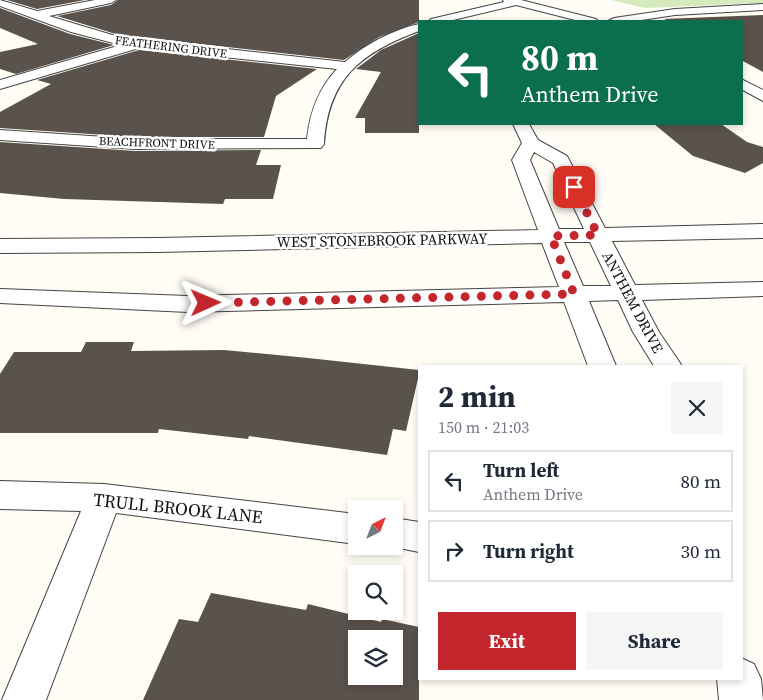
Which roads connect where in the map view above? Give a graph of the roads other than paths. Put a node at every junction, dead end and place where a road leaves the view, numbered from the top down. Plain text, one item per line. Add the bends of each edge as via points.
1 (111, 0) edge
2 (674, 0) edge
3 (512, 1) edge
4 (0, 2) edge
5 (763, 7) edge
6 (698, 10) junction
7 (35, 15) junction
8 (18, 19) dead end
9 (440, 20) edge
10 (588, 20) edge
11 (622, 20) edge
12 (418, 27) edge
13 (137, 44) junction
14 (348, 66) junction
15 (743, 84) edge
16 (0, 85) edge
17 (763, 96) edge
18 (526, 133) edge
19 (0, 135) edge
20 (763, 231) edge
21 (598, 235) junction
22 (551, 236) junction
23 (0, 246) edge
24 (763, 289) edge
25 (626, 293) junction
26 (574, 294) junction
27 (0, 296) edge
28 (602, 365) edge
29 (667, 365) edge
30 (0, 494) edge
31 (104, 498) junction
32 (348, 528) edge
33 (403, 535) edge
34 (418, 536) edge
35 (739, 680) edge
36 (24, 700) edge
37 (742, 700) edge

1 - 7 street
2 - 6 street
3 - 9 street
3 - 10 street
4 - 7 street, FEATHERING DRIVE
5 - 6 street
6 - 11 street
7 - 8 street
7 - 13 street, FEATHERING DRIVE via 88,33
12 - 14 street via 378,45
13 - 14 street, FEATHERING DRIVE
13 - 16 street
14 - 19 street, BEACHFRONT DRIVE via 325,96 315,144 136,144
15 - 17 street
18 - 21 street, ANTHEM DRIVE via 560,160
18 - 22 street, ANTHEM DRIVE via 521,160
20 - 21 street, WEST STONEBROOK PARKWAY
21 - 22 street, WEST STONEBROOK PARKWAY
21 - 25 street, ANTHEM DRIVE
22 - 23 street, WEST STONEBROOK PARKWAY
22 - 26 street, ANTHEM DRIVE
24 - 25 street
25 - 26 street
25 - 29 street, ANTHEM DRIVE
26 - 27 street via 188,304
26 - 28 street, ANTHEM DRIVE
30 - 31 street, TRULL BROOK LANE
31 - 32 street, TRULL BROOK LANE
31 - 36 street
33 - 34 street
35 - 37 street

